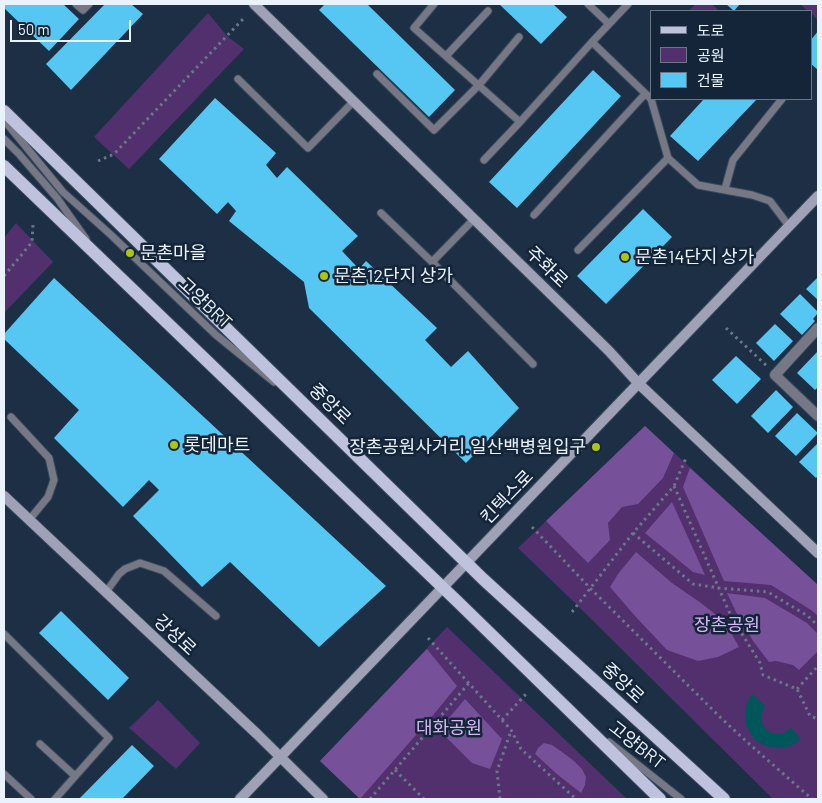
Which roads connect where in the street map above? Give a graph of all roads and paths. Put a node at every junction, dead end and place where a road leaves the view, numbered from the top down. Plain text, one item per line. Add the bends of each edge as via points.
1 (76, 4) edge
2 (89, 4) edge
3 (254, 4) edge
4 (434, 4) edge
5 (588, 4) edge
6 (628, 4) edge
7 (488, 11) dead end
8 (244, 18) dead end
9 (609, 24) junction
10 (519, 36) dead end
11 (592, 42) junction
12 (446, 56) junction
13 (377, 74) dead end
14 (238, 79) dead end
15 (479, 85) junction
16 (645, 94) junction
17 (650, 98) edge
18 (651, 100) edge
19 (781, 100) edge
20 (354, 101) junction
21 (4, 111) edge
22 (4, 120) edge
23 (520, 122) junction
24 (4, 139) edge
25 (668, 158) junction
26 (484, 160) dead end
27 (98, 161) dead end
28 (4, 166) edge
29 (725, 189) junction
30 (818, 196) edge
31 (381, 213) dead end
32 (534, 215) dead end
33 (474, 219) junction
34 (33, 225) dead end
35 (790, 226) junction
36 (578, 250) dead end
37 (432, 262) junction
38 (4, 276) edge
39 (120, 277) junction
40 (726, 328) dead end
41 (818, 328) edge
42 (533, 364) dead end
43 (775, 375) junction
44 (639, 384) junction
45 (818, 416) edge
46 (11, 417) dead end
47 (334, 432) junction
48 (686, 458) dead end
49 (674, 486) junction
50 (4, 496) edge
51 (29, 520) junction
52 (532, 527) dead end
53 (633, 533) junction
54 (818, 552) edge
55 (468, 562) junction
56 (443, 587) junction
57 (590, 588) junction
58 (719, 588) junction
59 (106, 592) junction
60 (572, 612) dead end
61 (216, 616) dead end
62 (818, 626) edge
63 (4, 634) edge
64 (428, 638) dead end
65 (818, 666) edge
66 (469, 682) junction
67 (797, 689) junction
68 (526, 694) dead end
69 (574, 714) junction
70 (818, 719) edge
71 (502, 720) junction
72 (511, 730) junction
73 (40, 744) dead end
74 (280, 758) junction
75 (395, 770) junction
76 (4, 774) edge
77 (75, 776) junction
78 (31, 799) edge
79 (55, 799) edge
80 (240, 799) edge
81 (323, 799) edge
82 (370, 799) edge
83 (424, 799) edge
84 (500, 799) edge
85 (576, 799) edge
86 (660, 799) edge
87 (681, 799) edge
88 (724, 799) edge
89 (812, 799) edge

1 - 2 lane via 82,10
3 - 20 street, 주화로
4 - 12 lane via 414,28
5 - 9 lane
6 - 9 lane
7 - 12 lane
8 - 27 path via 114,154
9 - 11 lane
10 - 15 lane
11 - 16 lane
11 - 23 lane
12 - 15 lane
13 - 15 lane via 434,130
14 - 20 lane via 308,148
15 - 23 lane
16 - 17 lane
16 - 32 lane
18 - 25 lane
19 - 29 lane via 733,160
20 - 33 street, 주화로
21 - 47 main road, 중앙로
22 - 47 lane, 고양BRT via 63,192 216,334
23 - 26 lane
24 - 39 lane via 57,198 100,257
25 - 29 lane via 698,185
25 - 36 lane
28 - 39 main road
29 - 35 lane via 770,201
30 - 35 street, 킨텍스로
31 - 37 lane
33 - 37 lane
33 - 44 street, 주화로
34 - 38 path via 32,242
35 - 44 street, 킨텍스로
37 - 42 lane
39 - 56 main road
40 - 43 path
41 - 43 street
43 - 45 street
44 - 54 street, 주화로
44 - 55 street, 킨텍스로
46 - 51 lane via 49,458 54,480 48,497
47 - 55 main road, 중앙로
48 - 49 path
49 - 53 path
49 - 58 path
50 - 51 street, 강성로
51 - 59 street, 강성로
52 - 57 path
53 - 57 path
53 - 58 path via 693,584
55 - 56 street, 킨텍스로
55 - 88 main road, 중앙로
56 - 69 main road
56 - 74 street, 킨텍스로
57 - 60 path
57 - 89 path via 728,724
58 - 62 path via 768,592 808,616
58 - 67 path via 764,675
59 - 61 lane via 125,569 140,563 164,571
59 - 74 street, 강성로
63 - 77 lane via 109,738
64 - 66 path
65 - 67 path
66 - 71 path
66 - 75 path
67 - 70 path via 810,716
68 - 71 path
69 - 86 main road
69 - 87 lane, 고양BRT
71 - 72 path
72 - 84 path via 497,771
72 - 85 path via 521,749
73 - 77 lane
74 - 80 street, 킨텍스로
74 - 81 street, 강성로
75 - 82 path
75 - 83 path
76 - 78 lane
77 - 79 lane

